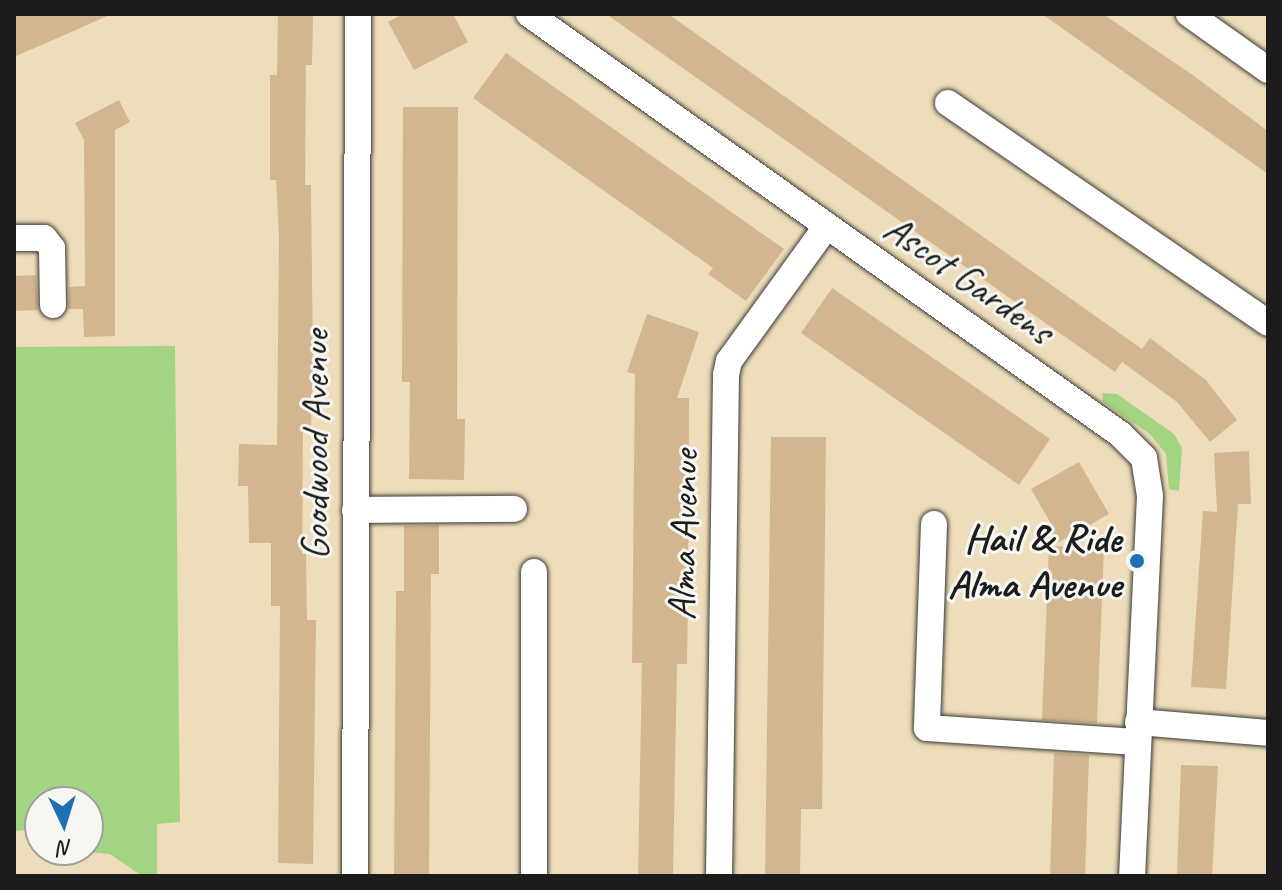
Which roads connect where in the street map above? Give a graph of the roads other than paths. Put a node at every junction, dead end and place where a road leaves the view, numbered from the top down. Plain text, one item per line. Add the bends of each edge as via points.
1 (358, 14) edge
2 (529, 14) edge
3 (1189, 14) edge
4 (1268, 70) edge
5 (948, 103) dead end
6 (826, 227) junction
7 (14, 238) edge
8 (53, 305) dead end
9 (1268, 323) edge
10 (514, 509) dead end
11 (355, 510) junction
12 (934, 524) dead end
13 (534, 572) dead end
14 (1138, 732) junction
15 (1268, 733) edge
16 (355, 876) edge
17 (534, 876) edge
18 (719, 876) edge
19 (1132, 876) edge

1 - 11 street, Goodwood Avenue
2 - 6 street, Ascot Gardens
3 - 4 street
5 - 9 street
6 - 14 street, Ascot Gardens via 1120,434 1144,458 1150,473
6 - 18 street, Alma Avenue via 729,361 726,375
7 - 8 street via 44,238 52,248
10 - 11 street
11 - 16 street, Goodwood Avenue
12 - 14 street via 927,728
13 - 17 street
14 - 15 street
14 - 19 street, Ascot Gardens

